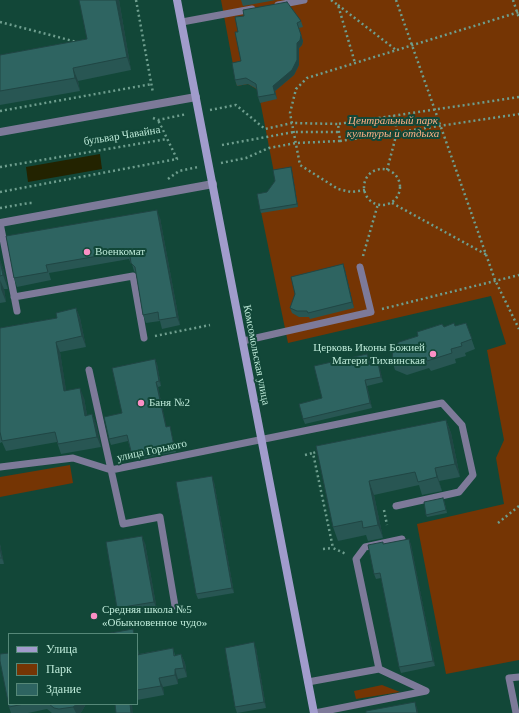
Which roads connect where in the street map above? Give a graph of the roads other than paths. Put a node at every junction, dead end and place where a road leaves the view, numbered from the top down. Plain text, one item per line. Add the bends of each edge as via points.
1 (177, 0) edge
2 (304, 0) edge
3 (273, 6) edge
4 (258, 8) edge
5 (182, 22) junction
6 (196, 97) junction
7 (0, 132) edge
8 (213, 184) junction
9 (0, 223) edge
10 (360, 267) road end
11 (14, 297) junction
12 (17, 311) dead end
13 (144, 338) road end
14 (243, 341) junction
15 (89, 370) dead end
16 (261, 440) junction
17 (0, 467) edge
18 (111, 470) junction
19 (396, 506) dead end
20 (402, 539) edge
21 (175, 606) dead end
22 (379, 669) junction
23 (519, 677) edge
24 (308, 682) junction
25 (314, 713) edge
26 (516, 713) edge

1 - 5 main road, Комсомольская улица
2 - 3 lane
4 - 5 lane
5 - 6 main road, Комсомольская улица
6 - 7 street
6 - 8 main road, Комсомольская улица
8 - 9 street
8 - 14 main road, Комсомольская улица
9 - 11 lane
10 - 14 lane via 371,312
11 - 12 lane
11 - 13 lane via 133,276
14 - 16 main road, Комсомольская улица
15 - 18 lane
16 - 18 lane, улица Горького
16 - 19 lane, улица Горького via 442,403 462,425 474,475 459,492
16 - 24 main road, Комсомольская улица
17 - 18 lane, улица Горького via 73,458
18 - 21 lane via 123,524 160,517
20 - 22 lane via 365,547 356,559
22 - 24 lane
22 - 25 lane via 426,691
23 - 26 lane via 509,678
24 - 25 main road, Комсомольская улица

